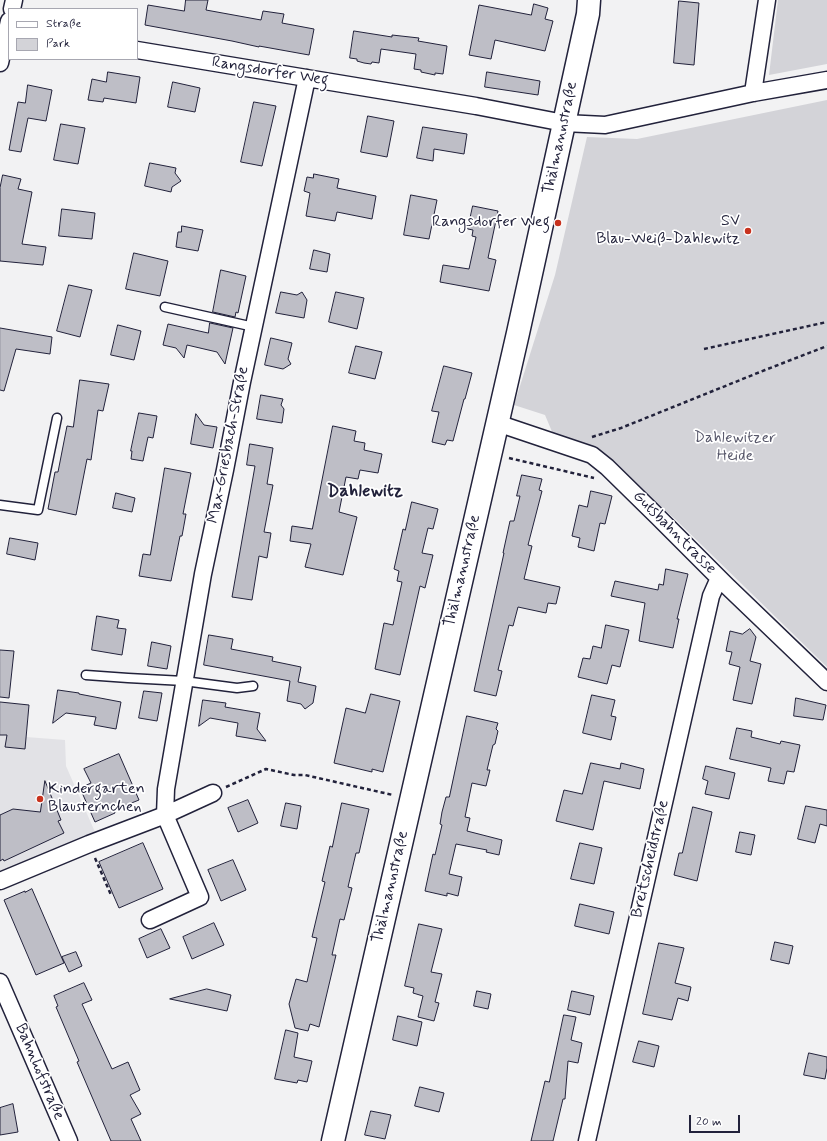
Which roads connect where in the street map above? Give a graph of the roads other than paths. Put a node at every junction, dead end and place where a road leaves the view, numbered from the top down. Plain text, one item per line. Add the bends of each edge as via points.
1 (589, 0) edge
2 (767, 0) edge
3 (6, 26) edge
4 (138, 50) edge
5 (0, 63) edge
6 (307, 78) junction
7 (827, 80) edge
8 (753, 93) junction
9 (564, 123) junction
10 (165, 306) dead end
11 (254, 327) junction
12 (57, 418) dead end
13 (497, 423) junction
14 (0, 505) edge
15 (720, 578) junction
16 (86, 675) dead end
17 (184, 682) junction
18 (827, 682) edge
19 (254, 686) dead end
20 (213, 793) road end
21 (166, 815) junction
22 (0, 881) edge
23 (150, 920) dead end
24 (0, 982) edge
25 (69, 1141) edge
26 (333, 1141) edge
27 (586, 1141) edge

1 - 9 main road, Thälmannstraße
2 - 8 street
3 - 5 street
4 - 6 street, Rangsdorfer Weg
6 - 9 street, Rangsdorfer Weg
6 - 11 street, Max-Griesbach-Straße
7 - 8 street, Rangsdorfer Weg
8 - 9 street, Rangsdorfer Weg via 605,125
9 - 13 main road, Thälmannstraße
10 - 11 lane
11 - 17 street, Max-Griesbach-Straße via 203,574
12 - 14 lane via 38,510
13 - 15 street, Gutsbahntrasse via 592,455
13 - 26 main road, Thälmannstraße
15 - 18 street, Gutsbahntrasse
15 - 27 street, Breitscheidstraße via 711,596
16 - 17 lane
17 - 19 lane via 237,688
17 - 21 street, Max-Griesbach-Straße via 166,788
20 - 21 street
21 - 22 street
21 - 23 street via 200,897
24 - 25 street, Bahnhofstraße

